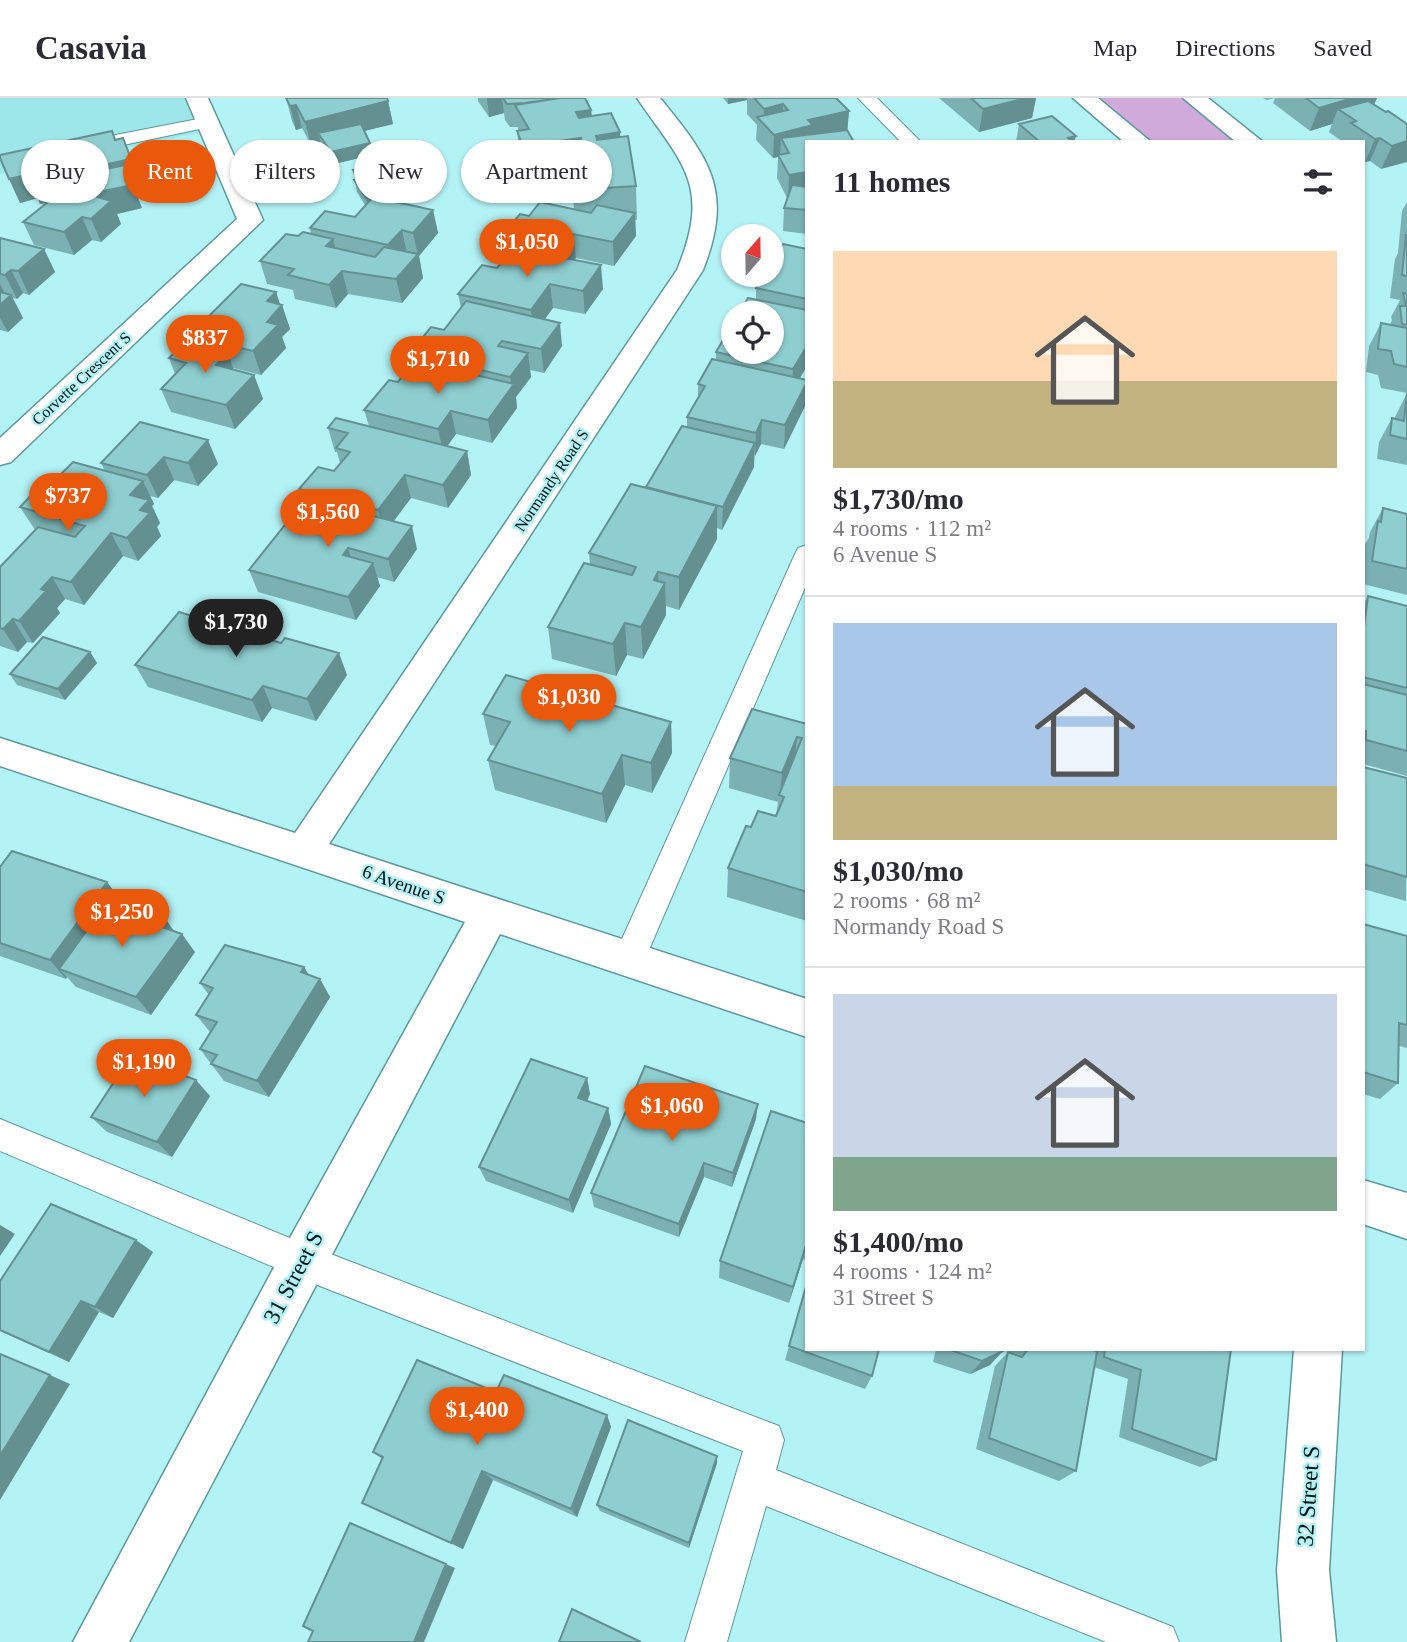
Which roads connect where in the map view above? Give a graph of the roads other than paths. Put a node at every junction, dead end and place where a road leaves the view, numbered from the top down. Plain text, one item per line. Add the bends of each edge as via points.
1 (648, 98) edge
2 (867, 98) edge
3 (1084, 98) edge
4 (1194, 98) edge
5 (203, 110) edge
6 (102, 140) edge
7 (910, 140) edge
8 (1136, 140) edge
9 (1248, 140) edge
10 (0, 455) edge
11 (805, 559) edge
12 (0, 752) edge
13 (305, 850) junction
14 (490, 915) junction
15 (629, 959) junction
16 (805, 1016) edge
17 (0, 1135) edge
18 (1365, 1203) edge
19 (1407, 1216) edge
20 (302, 1261) junction
21 (1318, 1351) edge
22 (753, 1481) junction
23 (100, 1642) edge
24 (706, 1642) edge
25 (1158, 1642) edge
26 (1309, 1642) edge

1 - 13 street, Normandy Road S via 675,131 703,182 708,224 701,247
2 - 7 lane
3 - 8 street
4 - 9 street
5 - 6 lane
5 - 10 street, Corvette Crescent S via 250,220
11 - 15 lane
12 - 13 street, 6 Avenue S
13 - 14 street, 6 Avenue S
14 - 15 street, 6 Avenue S
14 - 20 street, 31 Street S
15 - 16 street, 6 Avenue S
17 - 20 lane
18 - 19 street
20 - 22 lane via 765,1440
20 - 23 street, 31 Street S
21 - 26 street, 32 Street S via 1303,1570
22 - 24 lane
22 - 25 lane

